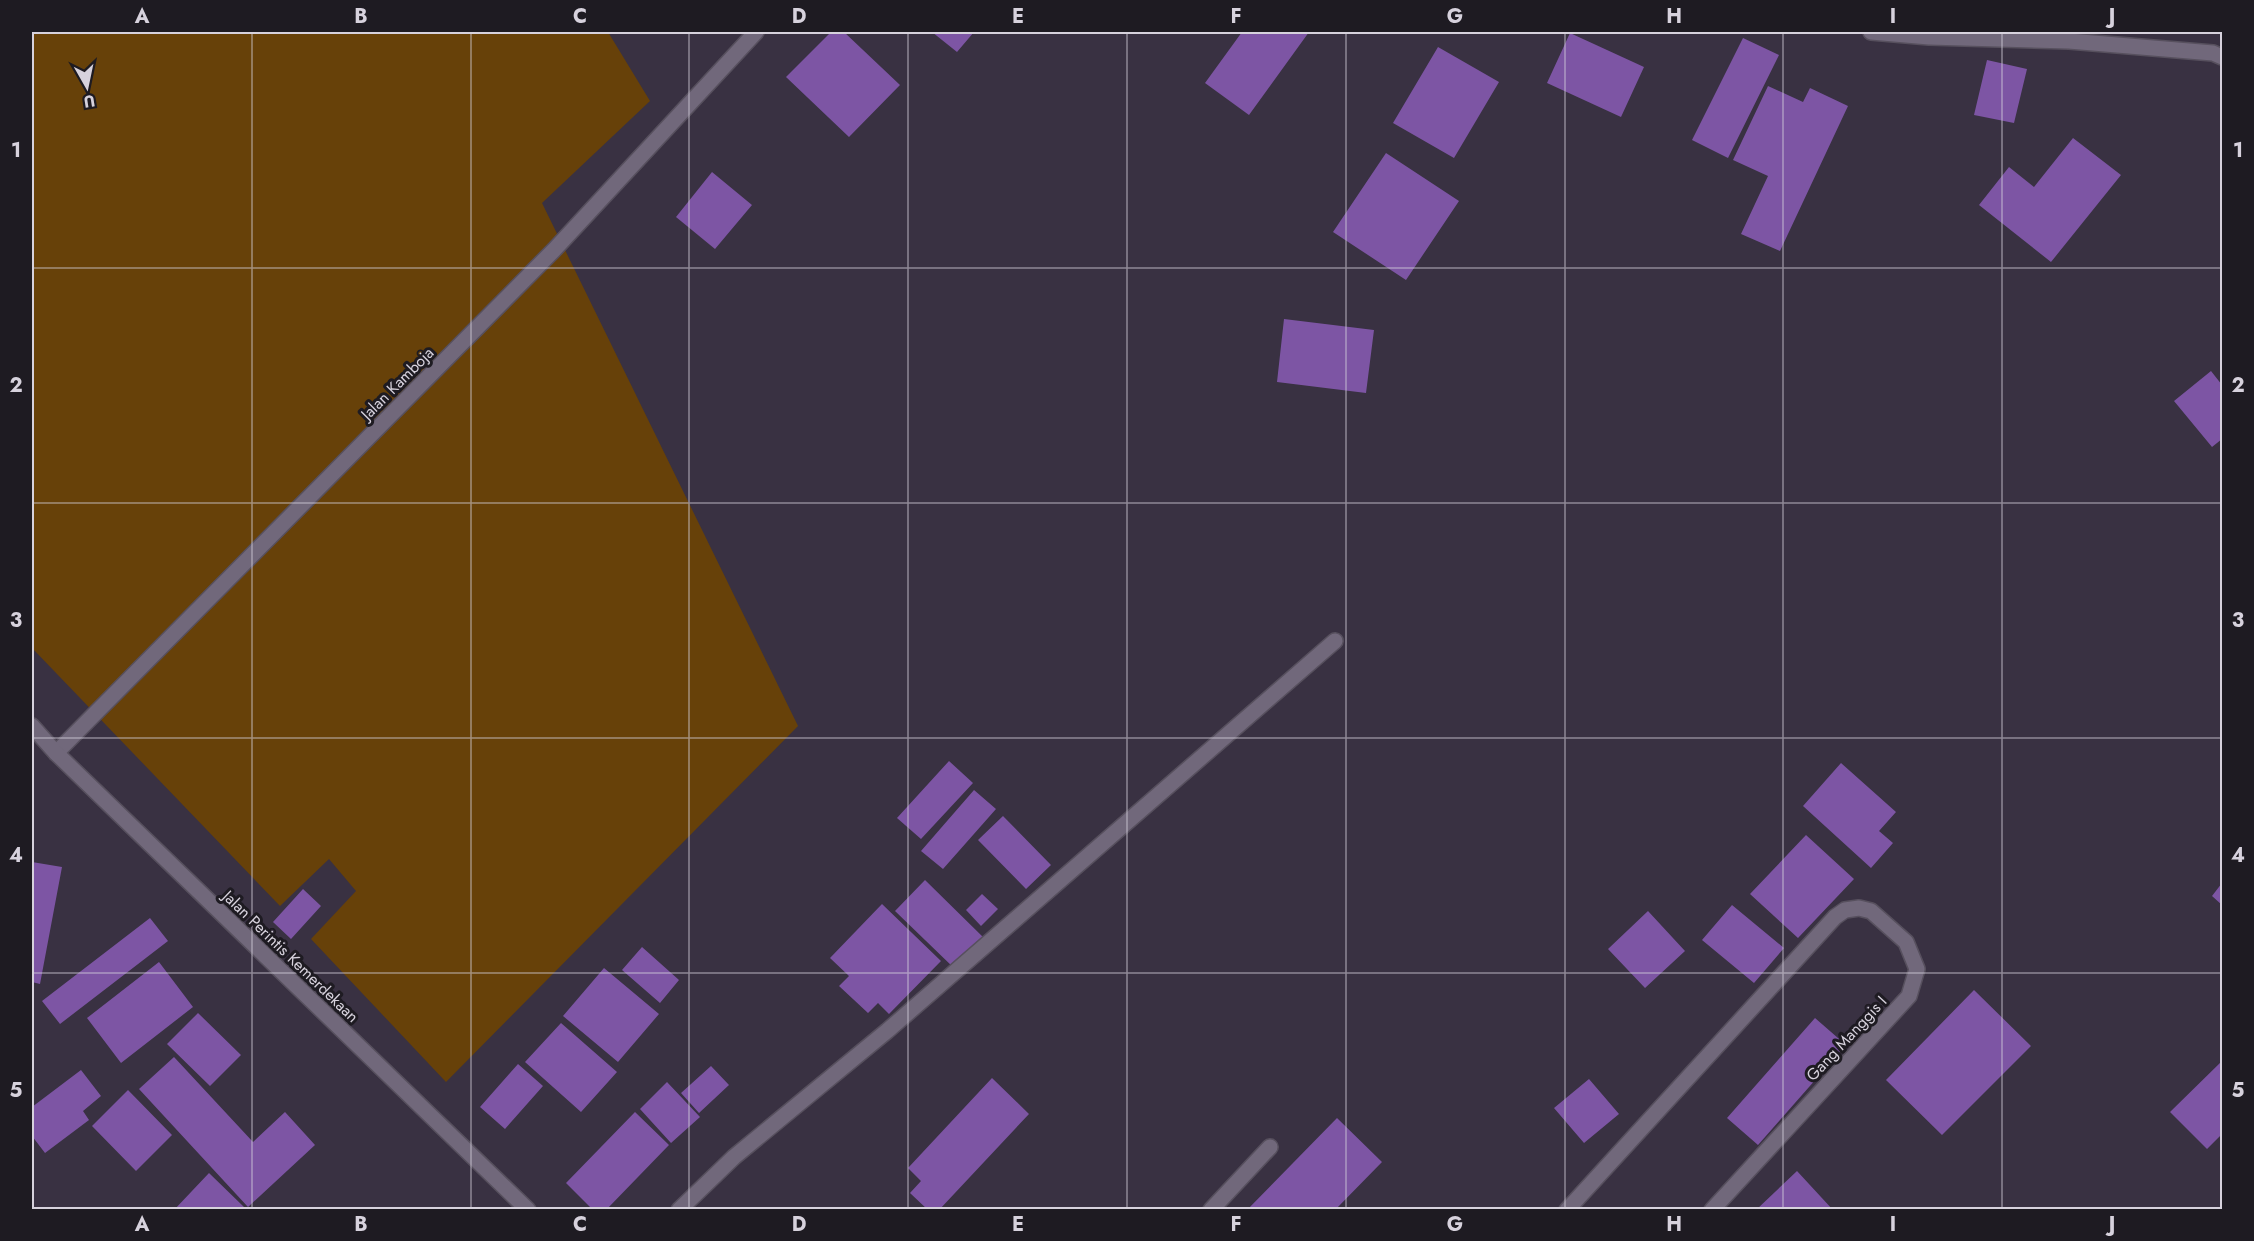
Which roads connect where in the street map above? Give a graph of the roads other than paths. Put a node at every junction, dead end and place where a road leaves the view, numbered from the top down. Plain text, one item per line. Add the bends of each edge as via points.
1 (756, 32) edge
2 (1871, 32) edge
3 (2223, 57) edge
4 (1335, 641) dead end
5 (32, 726) edge
6 (56, 753) junction
7 (1270, 1147) dead end
8 (528, 1209) edge
9 (679, 1209) edge
10 (1211, 1209) edge
11 (1567, 1209) edge
12 (1712, 1209) edge

1 - 6 street, Jalan Kamboja via 554,250
2 - 3 street via 2069,41
4 - 9 street via 887,1031 734,1157
5 - 6 street, Jalan Perintis Kemerdekaan
6 - 8 street, Jalan Perintis Kemerdekaan
7 - 10 street
11 - 12 street, Gang Manggis I via 1835,917 1845,910 1871,911 1906,942 1917,969 1909,996

